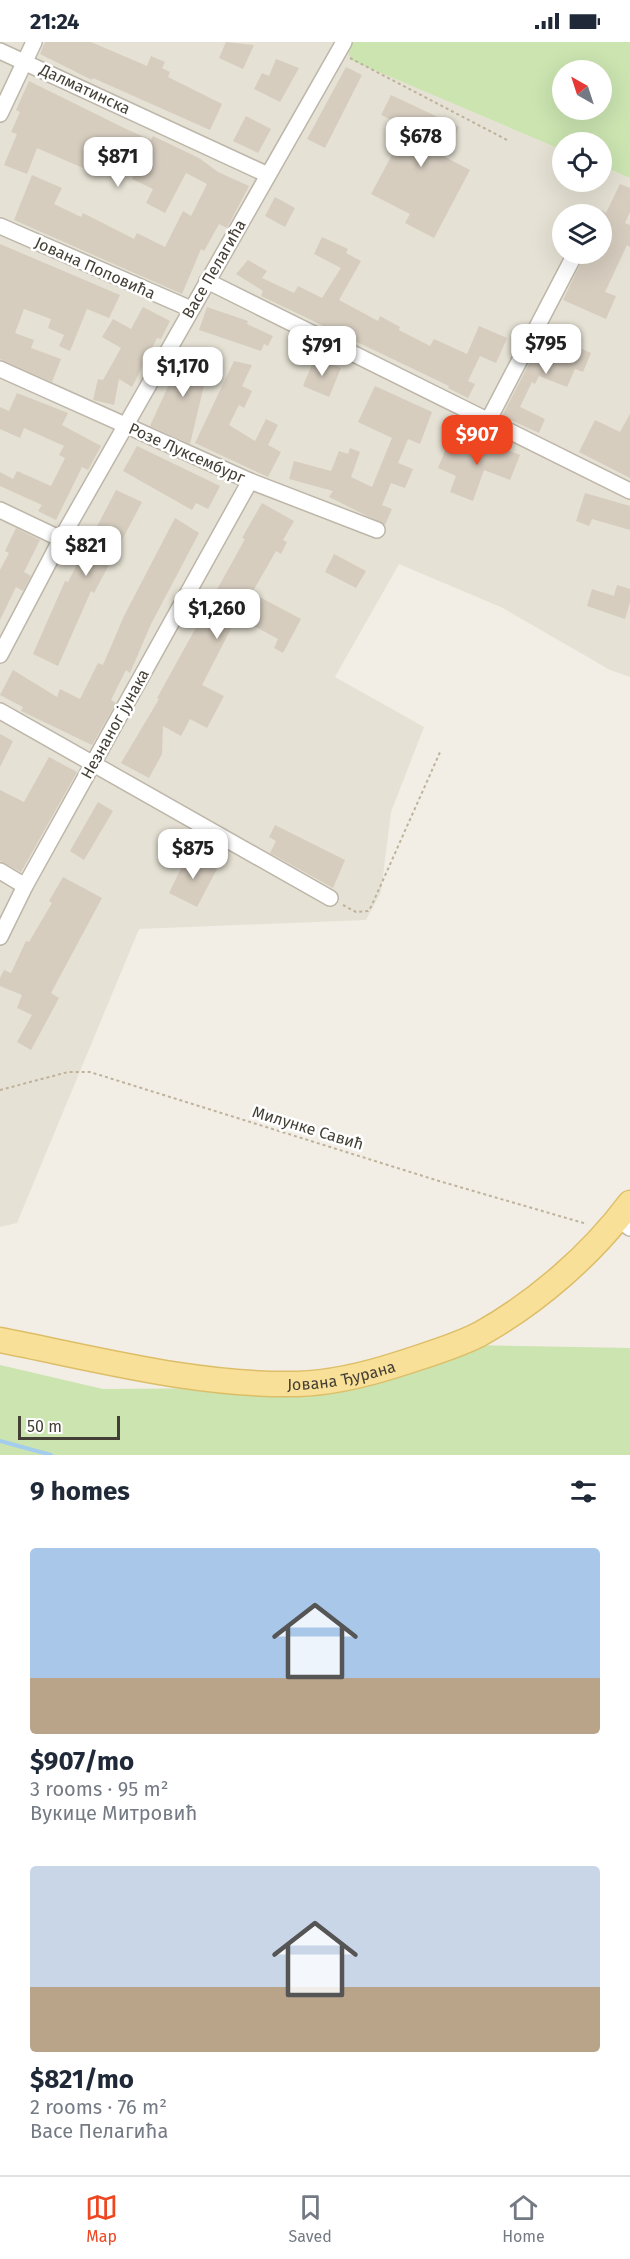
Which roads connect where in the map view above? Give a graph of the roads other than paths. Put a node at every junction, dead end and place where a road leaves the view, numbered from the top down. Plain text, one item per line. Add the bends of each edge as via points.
1 (34, 42) edge
2 (342, 47) edge
3 (0, 51) edge
4 (24, 61) junction
5 (0, 114) edge
6 (268, 175) junction
7 (0, 226) edge
8 (570, 264) edge
9 (207, 281) junction
10 (191, 309) junction
11 (0, 369) edge
12 (488, 421) junction
13 (125, 425) junction
14 (250, 481) junction
15 (630, 491) edge
16 (0, 510) edge
17 (377, 530) dead end
18 (61, 539) junction
19 (0, 655) edge
20 (0, 711) edge
21 (93, 764) junction
22 (0, 871) edge
23 (25, 886) junction
24 (330, 898) road end
25 (0, 937) edge
26 (621, 1220) edge
27 (0, 1340) edge

1 - 4 street
2 - 6 street, Васе Пелагића
3 - 4 street, Далматинска
4 - 5 street
4 - 6 street, Далматинска
6 - 9 street, Васе Пелагића
7 - 10 street, Јована Поповића
8 - 12 street
9 - 10 street, Васе Пелагића
9 - 12 street
10 - 13 street, Васе Пелагића
11 - 13 street, Розе Луксембург
12 - 15 street
13 - 14 street, Розе Луксембург
13 - 18 street, Васе Пелагића
14 - 17 street, Розе Луксембург
14 - 21 street, Незнаног јунака
16 - 18 street
18 - 19 street, Васе Пелагића
20 - 21 street
21 - 23 street, Незнаног јунака
21 - 24 street
22 - 23 street
23 - 25 street, Незнаног јунака
26 - 27 main road, Јована Ђурана via 523,1306 479,1334 436,1352 345,1380 297,1384 204,1378

